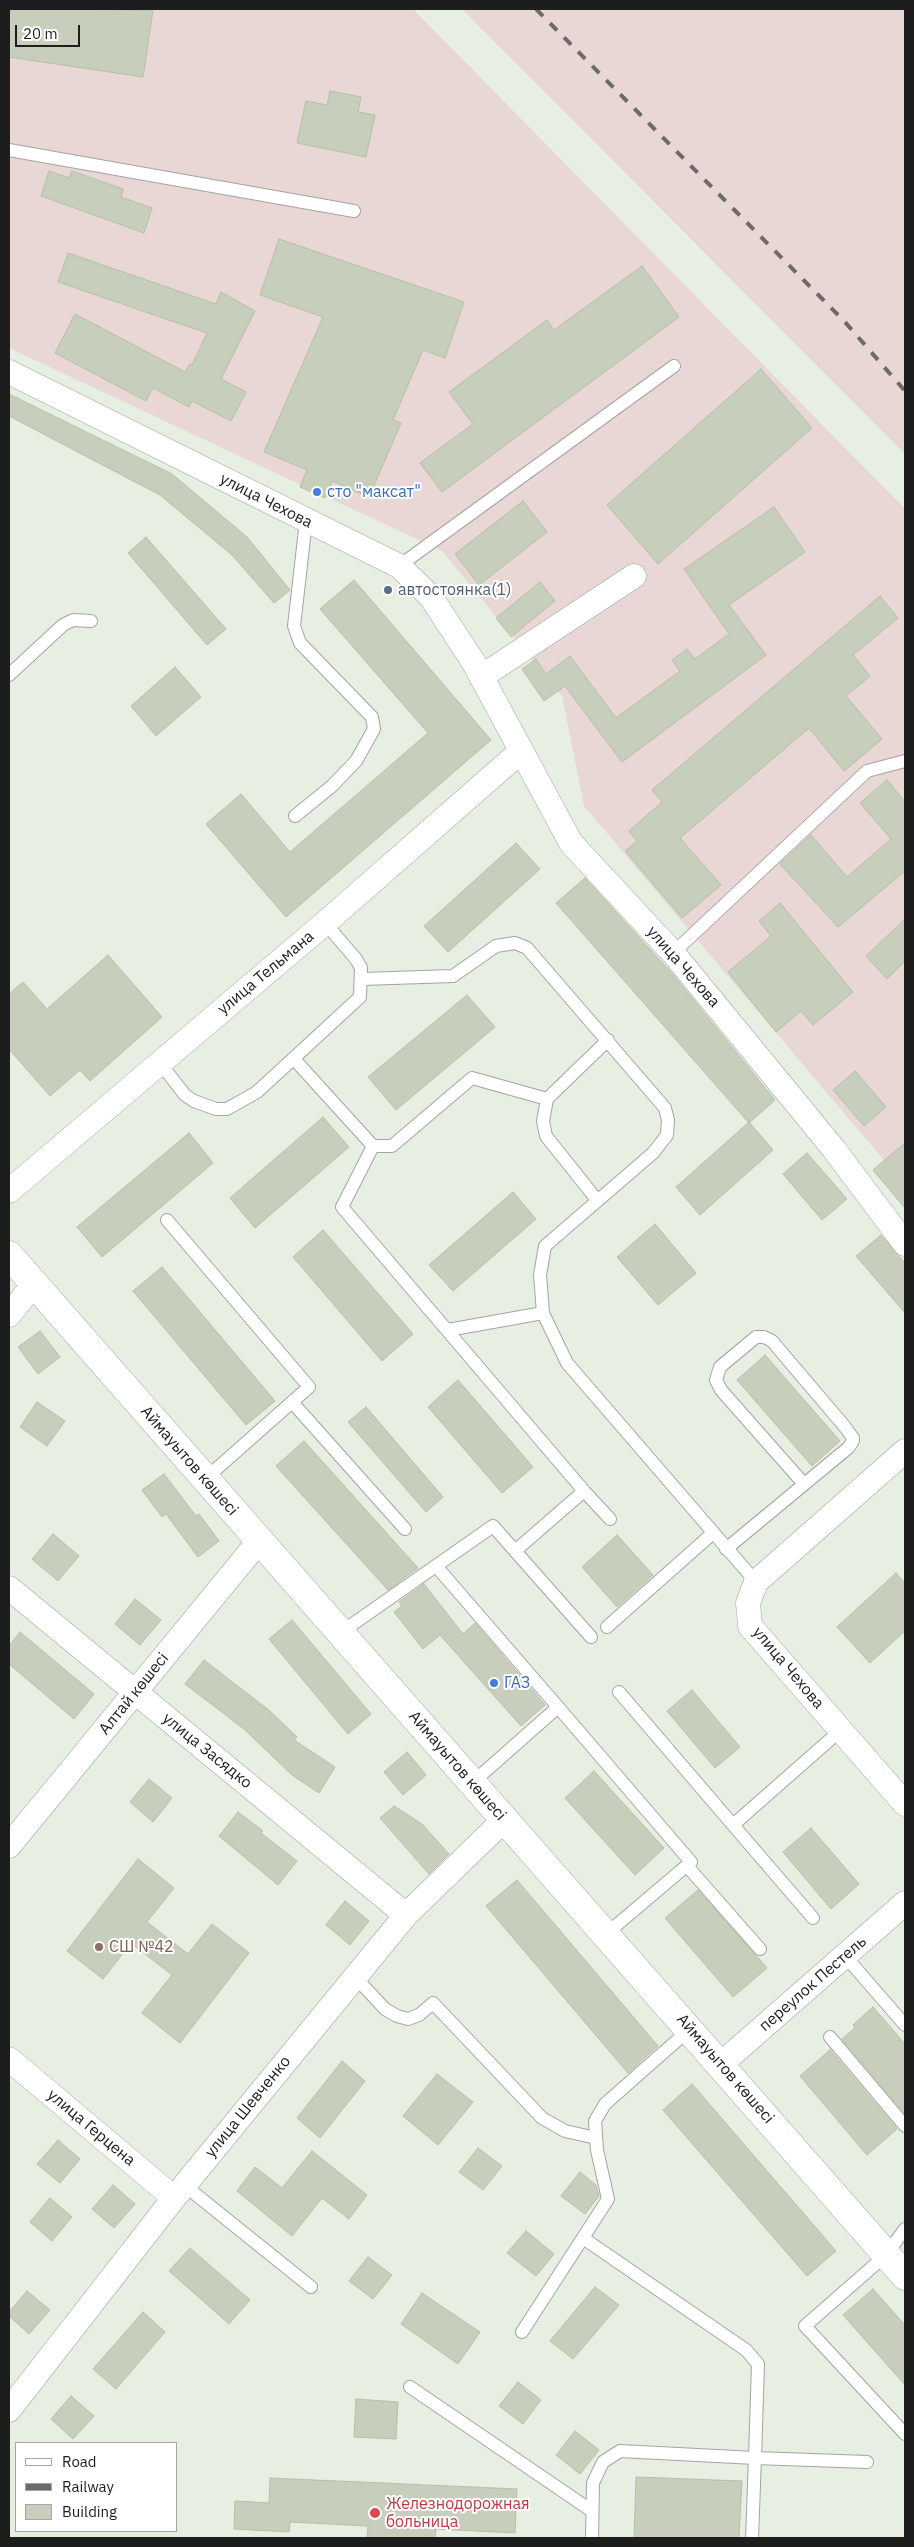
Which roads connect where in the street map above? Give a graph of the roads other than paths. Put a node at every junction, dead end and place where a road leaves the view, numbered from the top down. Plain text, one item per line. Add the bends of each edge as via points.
1 (9, 150) edge
2 (354, 211) dead end
3 (674, 366) dead end
4 (9, 372) edge
5 (306, 521) junction
6 (399, 566) junction
7 (634, 576) dead end
8 (91, 621) dead end
9 (9, 675) edge
10 (481, 677) junction
11 (520, 752) junction
12 (905, 761) edge
13 (295, 816) dead end
14 (325, 923) junction
15 (673, 953) junction
16 (362, 980) junction
17 (608, 1040) junction
18 (294, 1059) junction
19 (160, 1063) junction
20 (547, 1099) junction
21 (373, 1146) junction
22 (9, 1191) edge
23 (597, 1200) junction
24 (167, 1220) dead end
25 (905, 1244) edge
26 (9, 1255) edge
27 (34, 1284) junction
28 (543, 1313) junction
29 (9, 1314) edge
30 (448, 1330) junction
31 (292, 1402) junction
32 (905, 1452) edge
33 (204, 1479) junction
34 (804, 1484) junction
35 (584, 1491) junction
36 (610, 1519) dead end
37 (406, 1529) dead end
38 (713, 1533) junction
39 (259, 1541) junction
40 (726, 1548) junction
41 (515, 1551) junction
42 (436, 1566) junction
43 (756, 1582) junction
44 (9, 1588) edge
45 (607, 1627) dead end
46 (340, 1633) junction
47 (591, 1637) dead end
48 (618, 1692) dead end
49 (136, 1693) junction
50 (558, 1707) junction
51 (841, 1730) junction
52 (472, 1783) junction
53 (905, 1804) edge
54 (504, 1820) junction
55 (734, 1825) junction
56 (9, 1846) edge
57 (687, 1866) junction
58 (905, 1904) edge
59 (406, 1915) junction
60 (813, 1918) dead end
61 (606, 1934) junction
62 (760, 1949) dead end
63 (845, 1956) junction
64 (355, 1977) junction
65 (905, 2025) edge
66 (690, 2029) junction
67 (830, 2037) dead end
68 (9, 2059) edge
69 (721, 2064) junction
70 (905, 2126) edge
71 (596, 2138) junction
72 (179, 2191) junction
73 (905, 2229) edge
74 (583, 2238) junction
75 (886, 2255) junction
76 (905, 2276) edge
77 (311, 2288) dead end
78 (522, 2332) dead end
79 (410, 2387) dead end
80 (9, 2410) edge
81 (905, 2434) edge
82 (755, 2458) junction
83 (867, 2462) dead end
84 (592, 2512) junction
85 (592, 2538) edge
86 (752, 2538) edge

1 - 2 lane
3 - 6 lane
4 - 5 street, улица Чехова
5 - 6 street, улица Чехова
5 - 13 lane via 294,626 300,643 372,717 374,729 356,761
6 - 10 street, улица Чехова via 431,596
7 - 10 street
8 - 9 lane via 73,620 63,625
10 - 11 street, улица Чехова
11 - 14 street, улица Тельмана
11 - 15 street, улица Чехова via 571,843
12 - 15 lane via 867,770
14 - 16 lane via 356,959
14 - 19 street, улица Тельмана
15 - 25 street, улица Чехова via 833,1148
16 - 17 lane via 453,976 496,946 515,943 527,948
16 - 18 lane via 360,997
17 - 20 lane
17 - 23 lane via 665,1108 667,1135 653,1153
18 - 19 lane via 257,1092 228,1109 216,1109 185,1095
18 - 21 lane
19 - 22 street, улица Тельмана
20 - 21 lane via 472,1078 392,1146
20 - 23 lane via 543,1122 546,1136
21 - 30 lane via 342,1207
23 - 28 lane via 545,1246 540,1275
24 - 31 lane via 310,1387
26 - 27 street, Аймауытов көшесі
27 - 29 street
27 - 33 street, Аймауытов көшесі
28 - 30 lane
28 - 38 lane via 567,1363
30 - 35 lane
31 - 33 lane
31 - 37 lane
32 - 43 street
33 - 39 street, Аймауытов көшесі
34 - 34 lane via 721,1390 716,1380 720,1367 756,1337 772,1341 853,1438 848,1448
34 - 40 lane
35 - 36 lane
35 - 41 lane
38 - 40 lane
38 - 45 lane
39 - 46 street, Аймауытов көшесі
39 - 49 street, Алтай көшесі
40 - 43 lane
41 - 42 lane via 493,1526
41 - 47 lane
42 - 46 lane
42 - 50 lane
43 - 51 street, улица Чехова via 748,1603 750,1626
44 - 49 street, улица Засядко
46 - 52 street, Аймауытов көшесі
48 - 55 lane
49 - 56 street, Алтай көшесі
49 - 59 street, улица Засядко
50 - 52 lane
50 - 57 lane via 691,1862
51 - 53 street, улица Чехова
51 - 55 lane
52 - 54 street, Аймауытов көшесі
54 - 59 street, улица Шевченко
54 - 61 street, Аймауытов көшесі
55 - 60 lane
57 - 61 lane
57 - 62 lane
58 - 63 street, переулок Пестель
59 - 64 street, улица Шевченко
61 - 66 street, Аймауытов көшесі
63 - 65 lane
63 - 69 street, переулок Пестель
64 - 71 lane via 385,2009 397,2016 408,2019 419,2015 433,2002 542,2118 565,2132
64 - 72 street, улица Шевченко
66 - 69 street, Аймауытов көшесі
66 - 71 lane via 605,2104 595,2121
67 - 70 lane
68 - 72 street, улица Герцена
69 - 75 street, Аймауытов көшесі
71 - 74 lane via 608,2199
72 - 77 lane
72 - 80 street, улица Шевченко
73 - 75 lane
74 - 78 lane
74 - 82 lane via 746,2350 758,2364
75 - 76 street, Аймауытов көшесі
75 - 81 lane via 804,2326
79 - 84 lane
82 - 83 lane
82 - 84 lane via 620,2452 603,2462 593,2483
82 - 86 lane
84 - 85 lane

